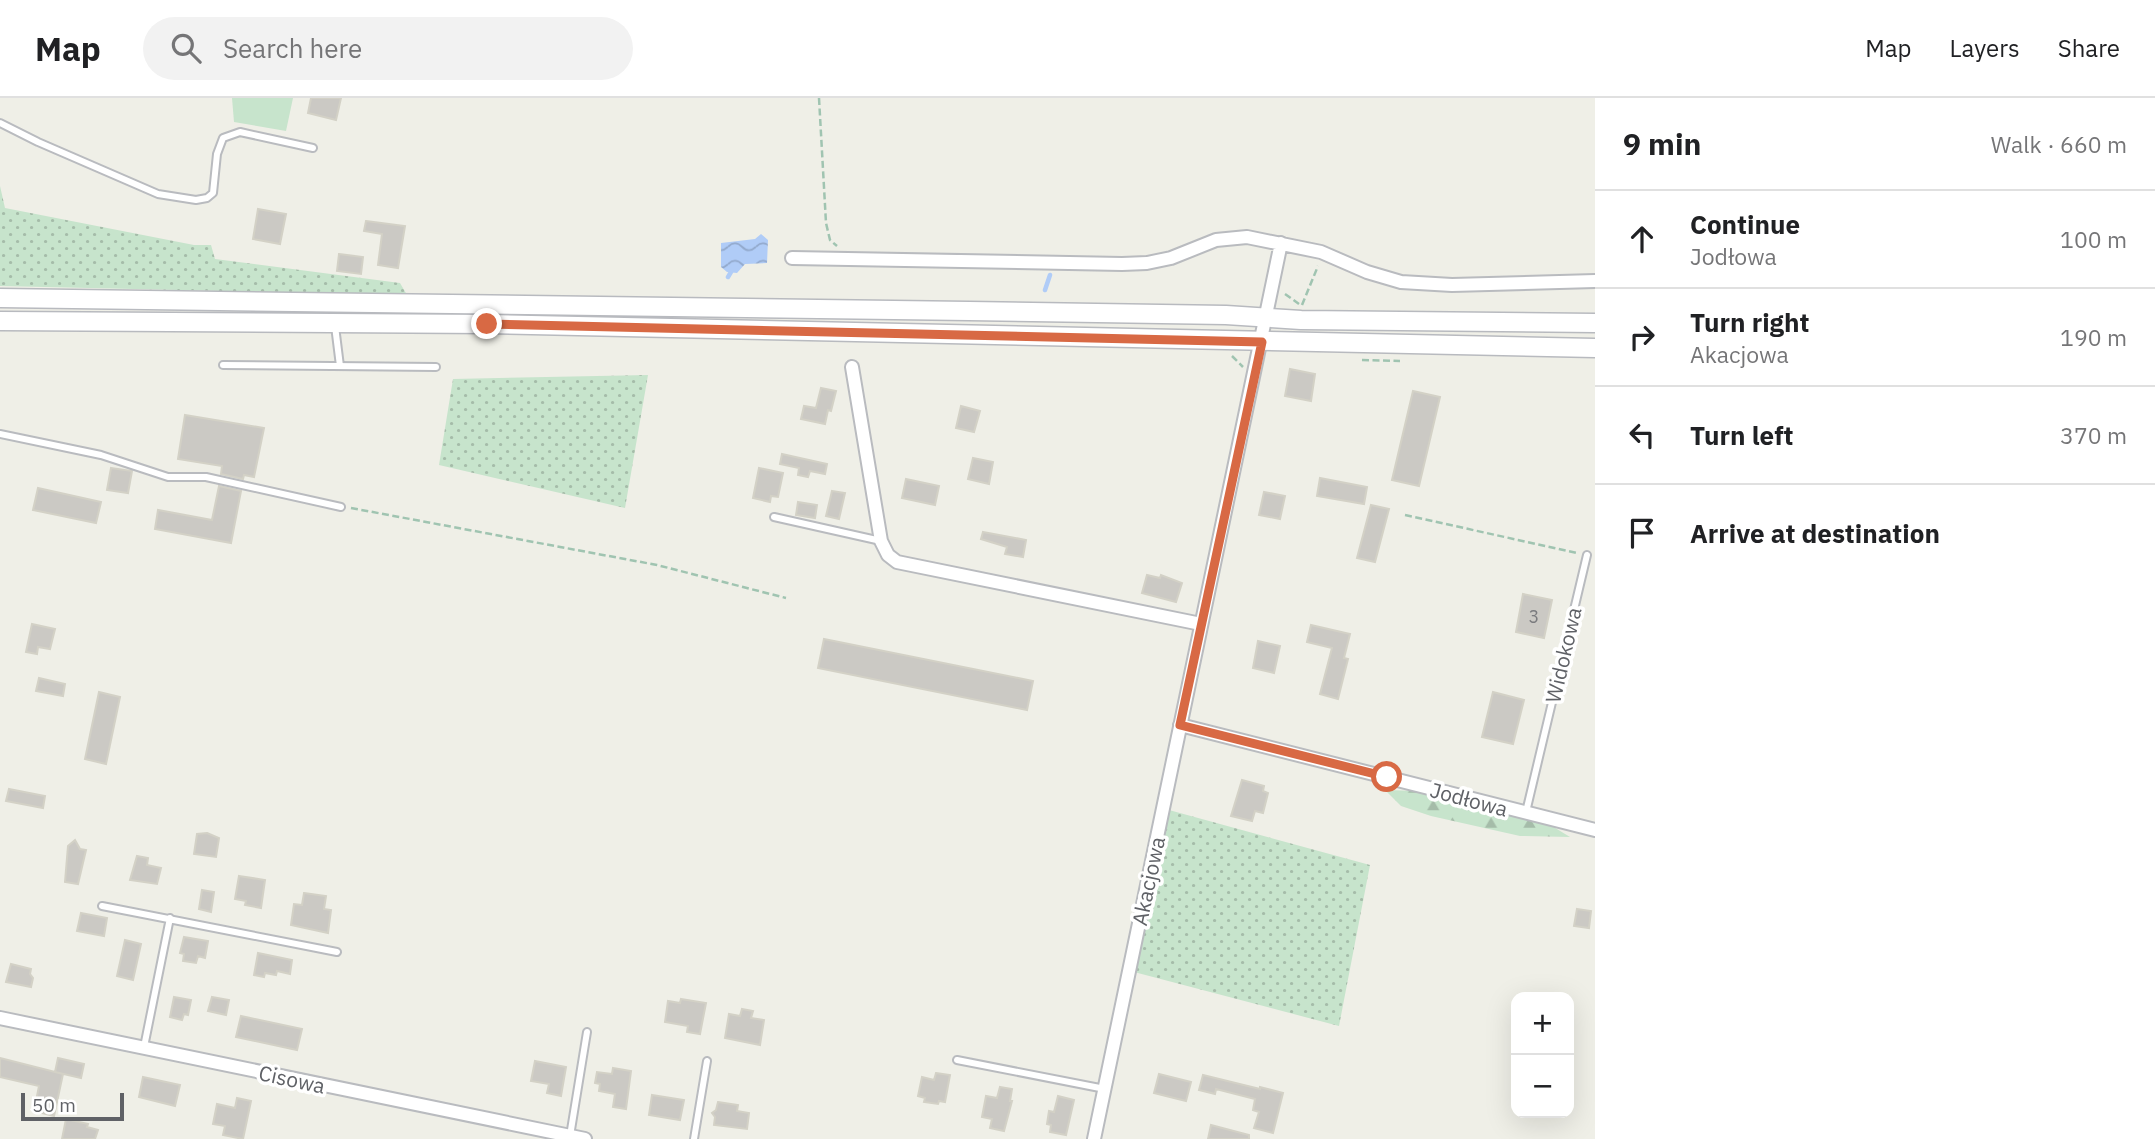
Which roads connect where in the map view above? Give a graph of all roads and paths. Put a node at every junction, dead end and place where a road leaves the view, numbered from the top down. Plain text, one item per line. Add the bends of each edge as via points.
1 (819, 98) edge
2 (0, 124) edge
3 (313, 148) dead end
4 (1281, 243) junction
5 (840, 249) dead end
6 (1323, 253) junction
7 (792, 258) dead end
8 (1595, 281) edge
9 (1284, 294) dead end
10 (0, 298) edge
11 (1267, 318) junction
12 (0, 321) edge
13 (335, 323) junction
14 (1595, 323) edge
15 (1262, 342) junction
16 (1595, 348) edge
17 (1359, 359) dead end
18 (1403, 361) dead end
19 (223, 365) dead end
20 (340, 366) junction
21 (852, 367) dead end
22 (436, 368) dead end
23 (0, 434) edge
24 (341, 507) joint
25 (1405, 515) dead end
26 (774, 517) dead end
27 (881, 541) junction
28 (1587, 555) joint
29 (786, 598) dead end
30 (1201, 624) junction
31 (1180, 725) junction
32 (1526, 814) junction
33 (1595, 830) edge
34 (102, 906) dead end
35 (170, 918) junction
36 (337, 952) dead end
37 (0, 1018) edge
38 (587, 1032) dead end
39 (143, 1048) junction
40 (957, 1060) dead end
41 (707, 1061) dead end
42 (1104, 1089) junction
43 (570, 1136) junction
44 (585, 1139) edge
45 (694, 1139) edge
46 (1094, 1139) edge

1 - 5 path via 826,223 830,240
2 - 3 lane via 158,194 196,200 213,193 223,138 240,132
4 - 6 street
4 - 7 street via 1232,237 1171,258 1122,264
4 - 11 street, Akacjowa
6 - 8 street via 1401,282
6 - 9 path via 1302,305
10 - 11 main road
11 - 14 main road
11 - 15 street, Akacjowa
12 - 13 main road
13 - 15 main road
13 - 20 lane
15 - 16 main road
15 - 30 street, Akacjowa
17 - 18 path
19 - 20 lane
20 - 22 lane
21 - 27 street
23 - 24 lane via 101,454 168,477 206,477
24 - 29 path via 657,565
25 - 28 path
26 - 27 lane
27 - 30 street via 897,562
28 - 32 lane, Widokowa
30 - 31 street, Akacjowa
31 - 32 street, Jodłowa
31 - 42 street, Akacjowa
32 - 33 street, Jodłowa
34 - 35 lane
35 - 36 lane
35 - 39 lane
37 - 39 street, Cisowa
38 - 43 lane
39 - 43 street, Cisowa
40 - 42 lane
41 - 45 lane
42 - 46 street, Akacjowa
43 - 44 street, Cisowa

